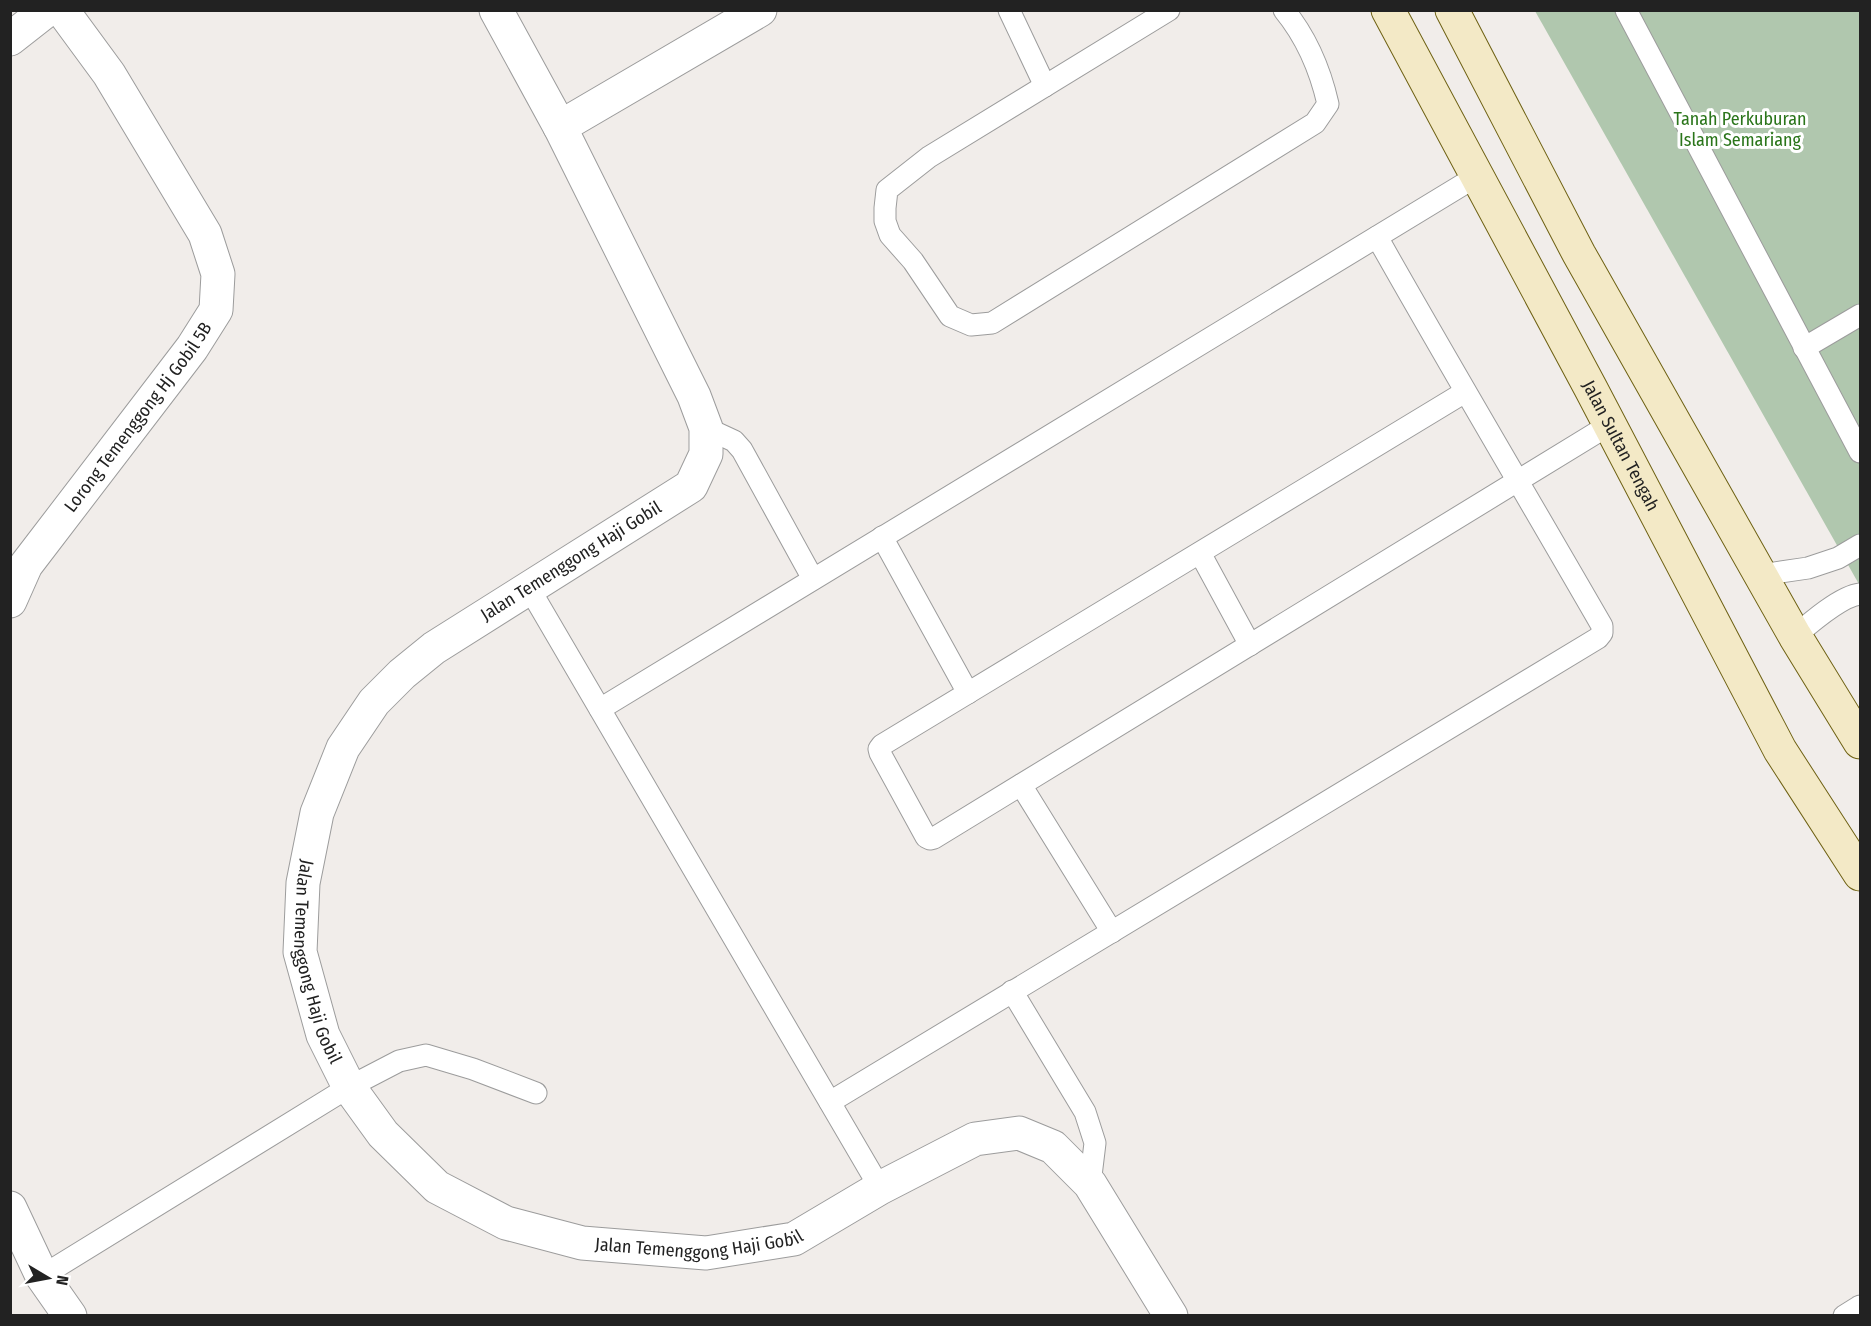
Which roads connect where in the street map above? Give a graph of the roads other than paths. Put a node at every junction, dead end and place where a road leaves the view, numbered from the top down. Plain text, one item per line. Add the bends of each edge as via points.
1 (47, 10) edge
2 (62, 10) edge
3 (496, 10) edge
4 (760, 10) edge
5 (1009, 10) edge
6 (1169, 10) edge
7 (1284, 10) edge
8 (1388, 10) edge
9 (1452, 10) edge
10 (1626, 10) edge
11 (10, 39) edge
12 (1045, 86) junction
13 (560, 127) junction
14 (1477, 176) junction
15 (1377, 237) junction
16 (1860, 315) edge
17 (1804, 348) junction
18 (1465, 392) junction
19 (1609, 425) junction
20 (706, 428) junction
21 (1860, 452) edge
22 (1519, 482) junction
23 (882, 537) junction
24 (1860, 545) edge
25 (1200, 553) junction
26 (1761, 574) junction
27 (813, 579) junction
28 (529, 588) junction
29 (1860, 594) edge
30 (10, 601) edge
31 (1795, 636) junction
32 (1250, 645) junction
33 (968, 693) junction
34 (600, 709) junction
35 (1860, 742) edge
36 (1021, 785) junction
37 (1860, 874) edge
38 (1112, 932) junction
39 (1012, 991) junction
40 (349, 1087) junction
41 (536, 1093) dead end
42 (830, 1102) junction
43 (1090, 1184) junction
44 (880, 1188) junction
45 (10, 1208) edge
46 (42, 1276) junction
47 (1860, 1306) edge
48 (70, 1316) edge
49 (1171, 1316) edge
50 (1844, 1316) edge

1 - 11 street
2 - 30 street, Lorong Temenggong Hj Gobil 5B via 109,74 205,234 218,274 216,310 192,348 26,565
3 - 13 street, Jalan Temenggong Haji Gobil
4 - 13 street
5 - 12 lane
6 - 12 lane
7 - 12 lane via 1313,54 1323,81 1328,104 1315,123 992,323 972,325 950,316 913,261 890,235 885,221 887,190 929,157
8 - 14 main road, Jalan Sultan Tengah
9 - 26 main road via 1579,254
10 - 17 lane
13 - 20 street, Jalan Temenggong Haji Gobil via 694,396
14 - 15 lane
14 - 19 main road, Jalan Sultan Tengah
15 - 18 lane
15 - 23 lane
16 - 17 lane
17 - 21 lane
18 - 22 lane
18 - 25 lane
19 - 22 lane
19 - 37 main road, Jalan Sultan Tengah via 1780,750
20 - 27 lane via 734,441 742,450
20 - 28 street, Jalan Temenggong Haji Gobil via 706,454 691,486
22 - 32 lane
22 - 38 lane via 1602,626 1598,638
23 - 27 lane
23 - 33 lane
24 - 26 lane via 1808,568
25 - 32 lane
25 - 33 lane
26 - 31 main road
27 - 34 lane
28 - 34 lane
28 - 40 street, Jalan Temenggong Haji Gobil via 434,648 374,702 343,748 317,813 303,883 300,952 322,1035
29 - 31 lane via 1824,612
31 - 35 main road
32 - 36 lane
33 - 36 lane via 879,749 926,837 934,838
34 - 42 lane
36 - 38 lane
38 - 39 lane
39 - 42 lane
39 - 43 lane via 1085,1112 1095,1143
40 - 41 lane via 399,1060 426,1055 473,1068
40 - 44 street, Jalan Temenggong Haji Gobil via 383,1134 437,1187 506,1223 582,1243 706,1253 794,1239
40 - 46 lane
42 - 44 lane
43 - 44 street, Jalan Temenggong Haji Gobil via 1053,1147 1019,1132 975,1139
43 - 49 street, Jalan Temenggong Haji Gobil
45 - 46 street
46 - 48 street
47 - 50 lane

